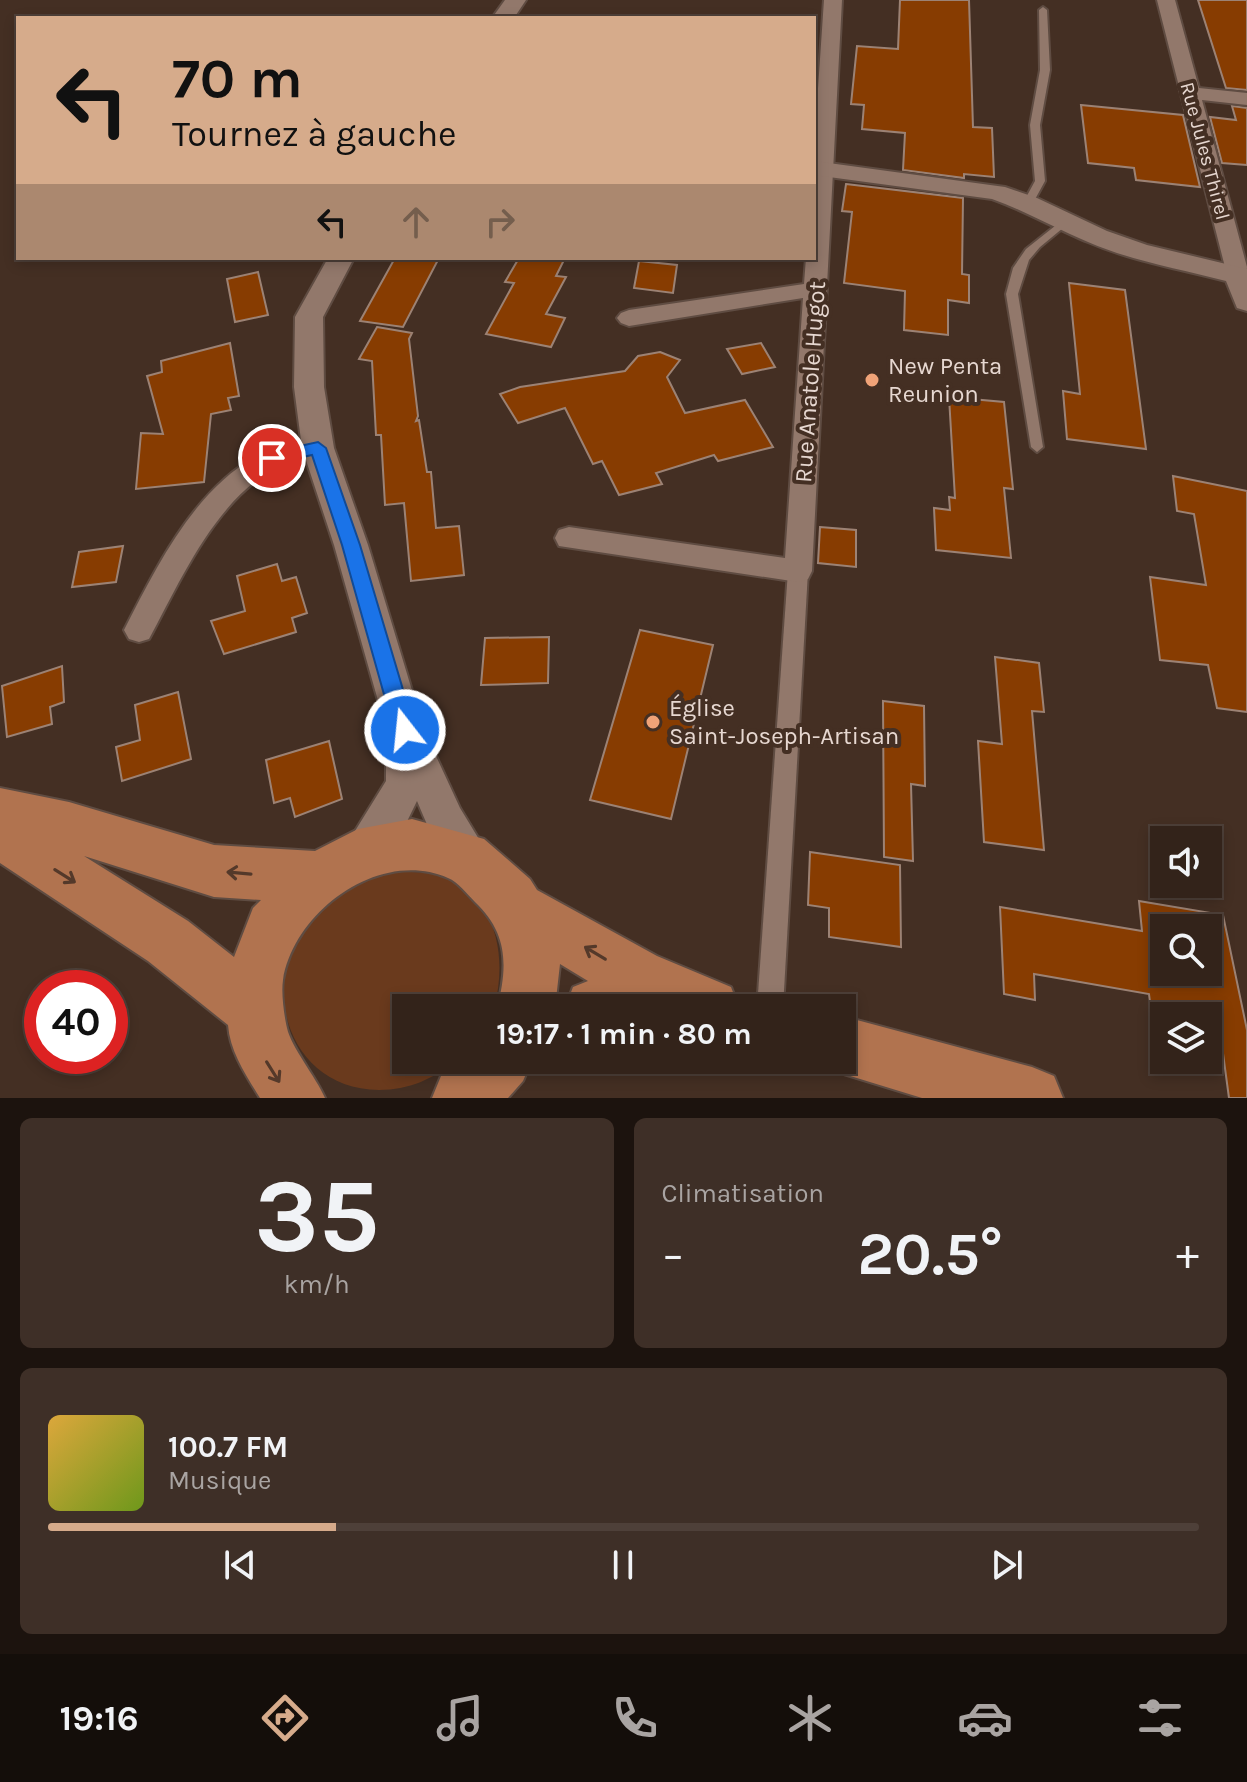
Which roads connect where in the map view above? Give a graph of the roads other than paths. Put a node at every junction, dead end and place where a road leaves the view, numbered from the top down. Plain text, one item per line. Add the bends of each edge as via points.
1 (833, 0) edge
2 (1166, 0) edge
3 (1043, 10) dead end
4 (1189, 93) junction
5 (1247, 99) edge
6 (819, 169) edge
7 (1028, 203) junction
8 (1065, 221) junction
9 (340, 260) edge
10 (1238, 275) junction
11 (816, 289) junction
12 (1247, 302) edge
13 (629, 318) dead end
14 (1037, 447) dead end
15 (318, 448) junction
16 (569, 538) dead end
17 (798, 571) junction
18 (139, 630) dead end
19 (405, 730) junction
20 (0, 812) edge
21 (0, 833) edge
22 (363, 852) junction
23 (470, 859) junction
24 (317, 877) junction
25 (519, 910) junction
26 (530, 994) edge
27 (676, 994) edge
28 (771, 994) edge
29 (252, 1007) junction
30 (856, 1050) edge
31 (489, 1074) edge
32 (294, 1098) edge
33 (463, 1098) edge
34 (1032, 1098) edge

1 - 6 street, Rue Anatole Hugot
2 - 4 street, Rue Jules Thirel
3 - 7 lane via 1045,70 1035,125 1040,181
4 - 5 street
4 - 10 street, Rue Jules Thirel
6 - 7 street via 996,192
6 - 11 street, Rue Anatole Hugot
7 - 8 street
8 - 10 street via 1139,251
8 - 14 lane via 1027,252 1012,294
9 - 15 street via 309,317 309,387
10 - 12 street, Rue Jules Thirel
11 - 13 street
11 - 17 street, Rue Anatole Hugot
15 - 18 street via 272,458 233,485 200,522
15 - 19 street
16 - 17 street
17 - 28 street
19 - 22 street via 406,783
19 - 23 street via 446,821
24 -> 20 main road via 214,871
21 -> 29 main road via 168,941
22 - 23 main road via 401,844 437,847
22 - 24 main road
23 - 25 main road via 499,881
24 - 29 main road via 285,909 263,948
25 - 26 main road via 532,947
27 -> 25 main road
29 -> 32 main road via 259,1045 274,1076
30 - 34 main road
31 - 33 main road

